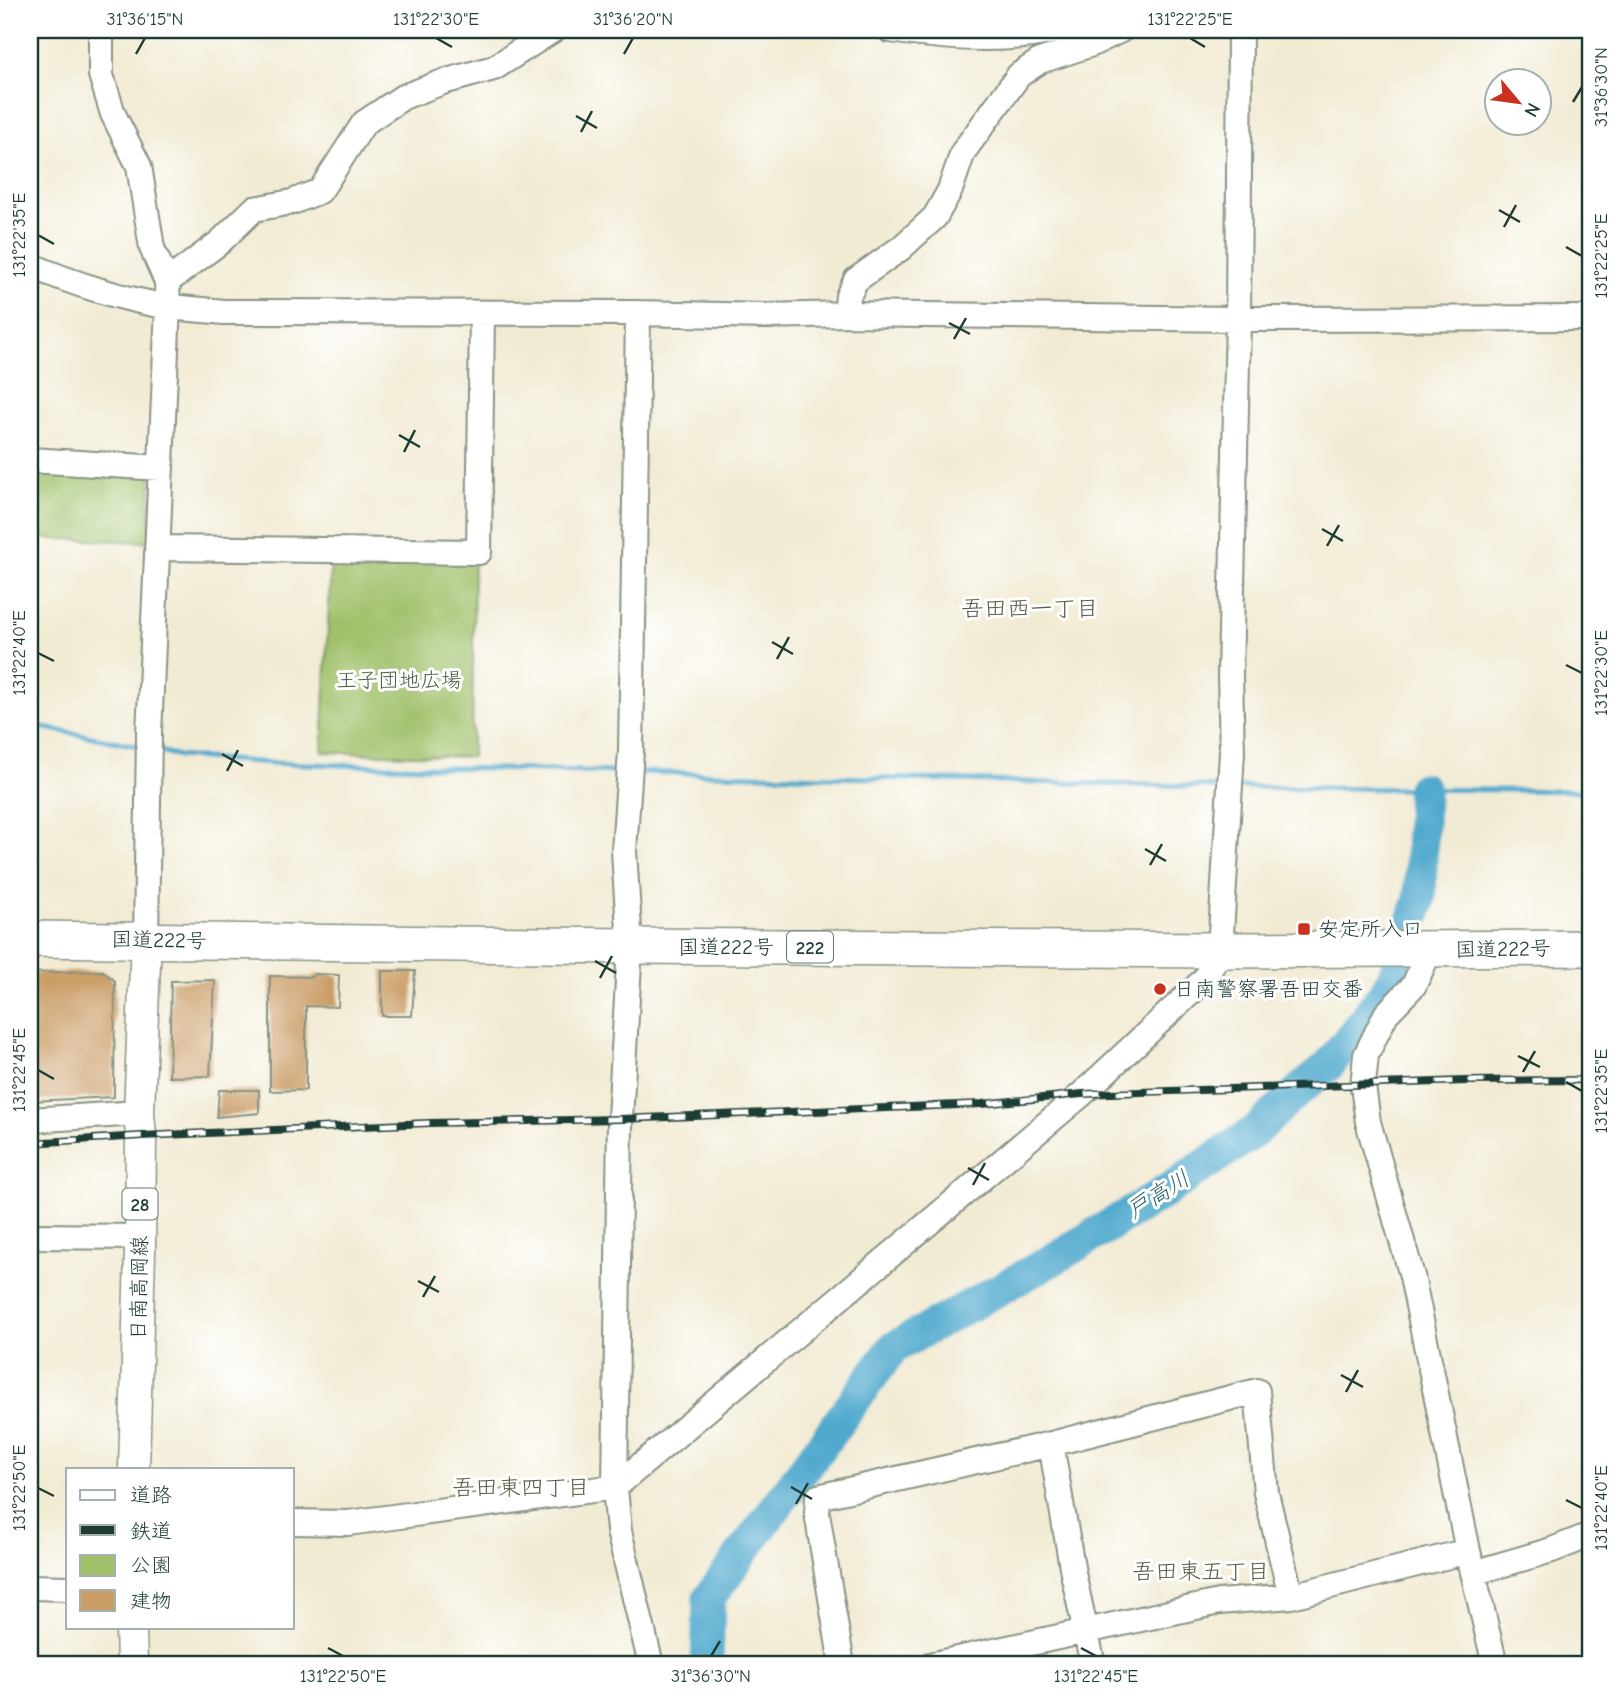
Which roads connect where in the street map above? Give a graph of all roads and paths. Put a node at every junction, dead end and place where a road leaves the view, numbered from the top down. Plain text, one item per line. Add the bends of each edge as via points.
1 (101, 30) edge
2 (553, 30) edge
3 (890, 30) edge
4 (1059, 30) edge
5 (1121, 30) edge
6 (1240, 30) edge
7 (30, 265) edge
8 (167, 282) junction
9 (168, 306) junction
10 (482, 313) junction
11 (638, 313) junction
12 (846, 314) junction
13 (1590, 318) edge
14 (1238, 319) junction
15 (30, 460) edge
16 (161, 468) junction
17 (158, 548) junction
18 (30, 939) edge
19 (146, 939) junction
20 (630, 946) junction
21 (1590, 948) edge
22 (1220, 950) junction
23 (1430, 950) junction
24 (139, 1113) junction
25 (30, 1120) edge
26 (30, 1236) edge
27 (140, 1237) junction
28 (1051, 1444) junction
29 (135, 1468) edge
30 (615, 1487) junction
31 (294, 1522) edge
32 (1590, 1535) edge
33 (1471, 1562) junction
34 (30, 1587) edge
35 (66, 1588) edge
36 (1291, 1596) junction
37 (131, 1628) edge
38 (1086, 1631) junction
39 (132, 1665) edge
40 (651, 1665) edge
41 (842, 1665) edge
42 (930, 1665) edge
43 (1093, 1665) edge
44 (1495, 1665) edge

1 - 8 street via 101,75 113,114 139,166 152,248
2 - 8 street via 494,68 403,97 364,124 320,191 254,209
3 - 4 street via 987,39
5 - 12 street via 1040,61 1019,75 962,152 935,217 856,280
6 - 14 street
7 - 9 street via 85,285
8 - 9 street
9 - 10 street via 224,312
9 - 16 street
10 - 11 street
10 - 17 street via 479,552
11 - 12 street
11 - 20 street via 631,751 624,851
12 - 14 street
13 - 14 street
14 - 22 street via 1232,752
15 - 16 street
16 - 17 street
17 - 19 street
18 - 19 highway, 国道222号 / 222
19 - 20 highway, 国道222号 / 222
19 - 24 main road, 日南高岡線 / 28
20 - 22 highway, 国道222号 / 222
20 - 30 street via 621,1108
21 - 23 highway, 国道222号 / 222
22 - 23 highway, 国道222号 / 222
22 - 30 street via 1205,979 1082,1094
23 - 33 street via 1414,985 1387,1014 1366,1055 1363,1086 1368,1122 1412,1276
24 - 25 street
24 - 27 main road, 日南高岡線 / 28
26 - 27 street
27 - 29 main road, 日南高岡線 / 28
28 - 36 street via 1257,1391 1266,1493
28 - 38 street
28 - 41 street via 818,1497
30 - 31 street via 348,1523
30 - 40 street via 620,1531
32 - 33 street via 1552,1550
33 - 36 street
33 - 44 street
34 - 35 street
36 - 38 street via 1219,1602
37 - 39 main road
38 - 42 street
38 - 43 street

